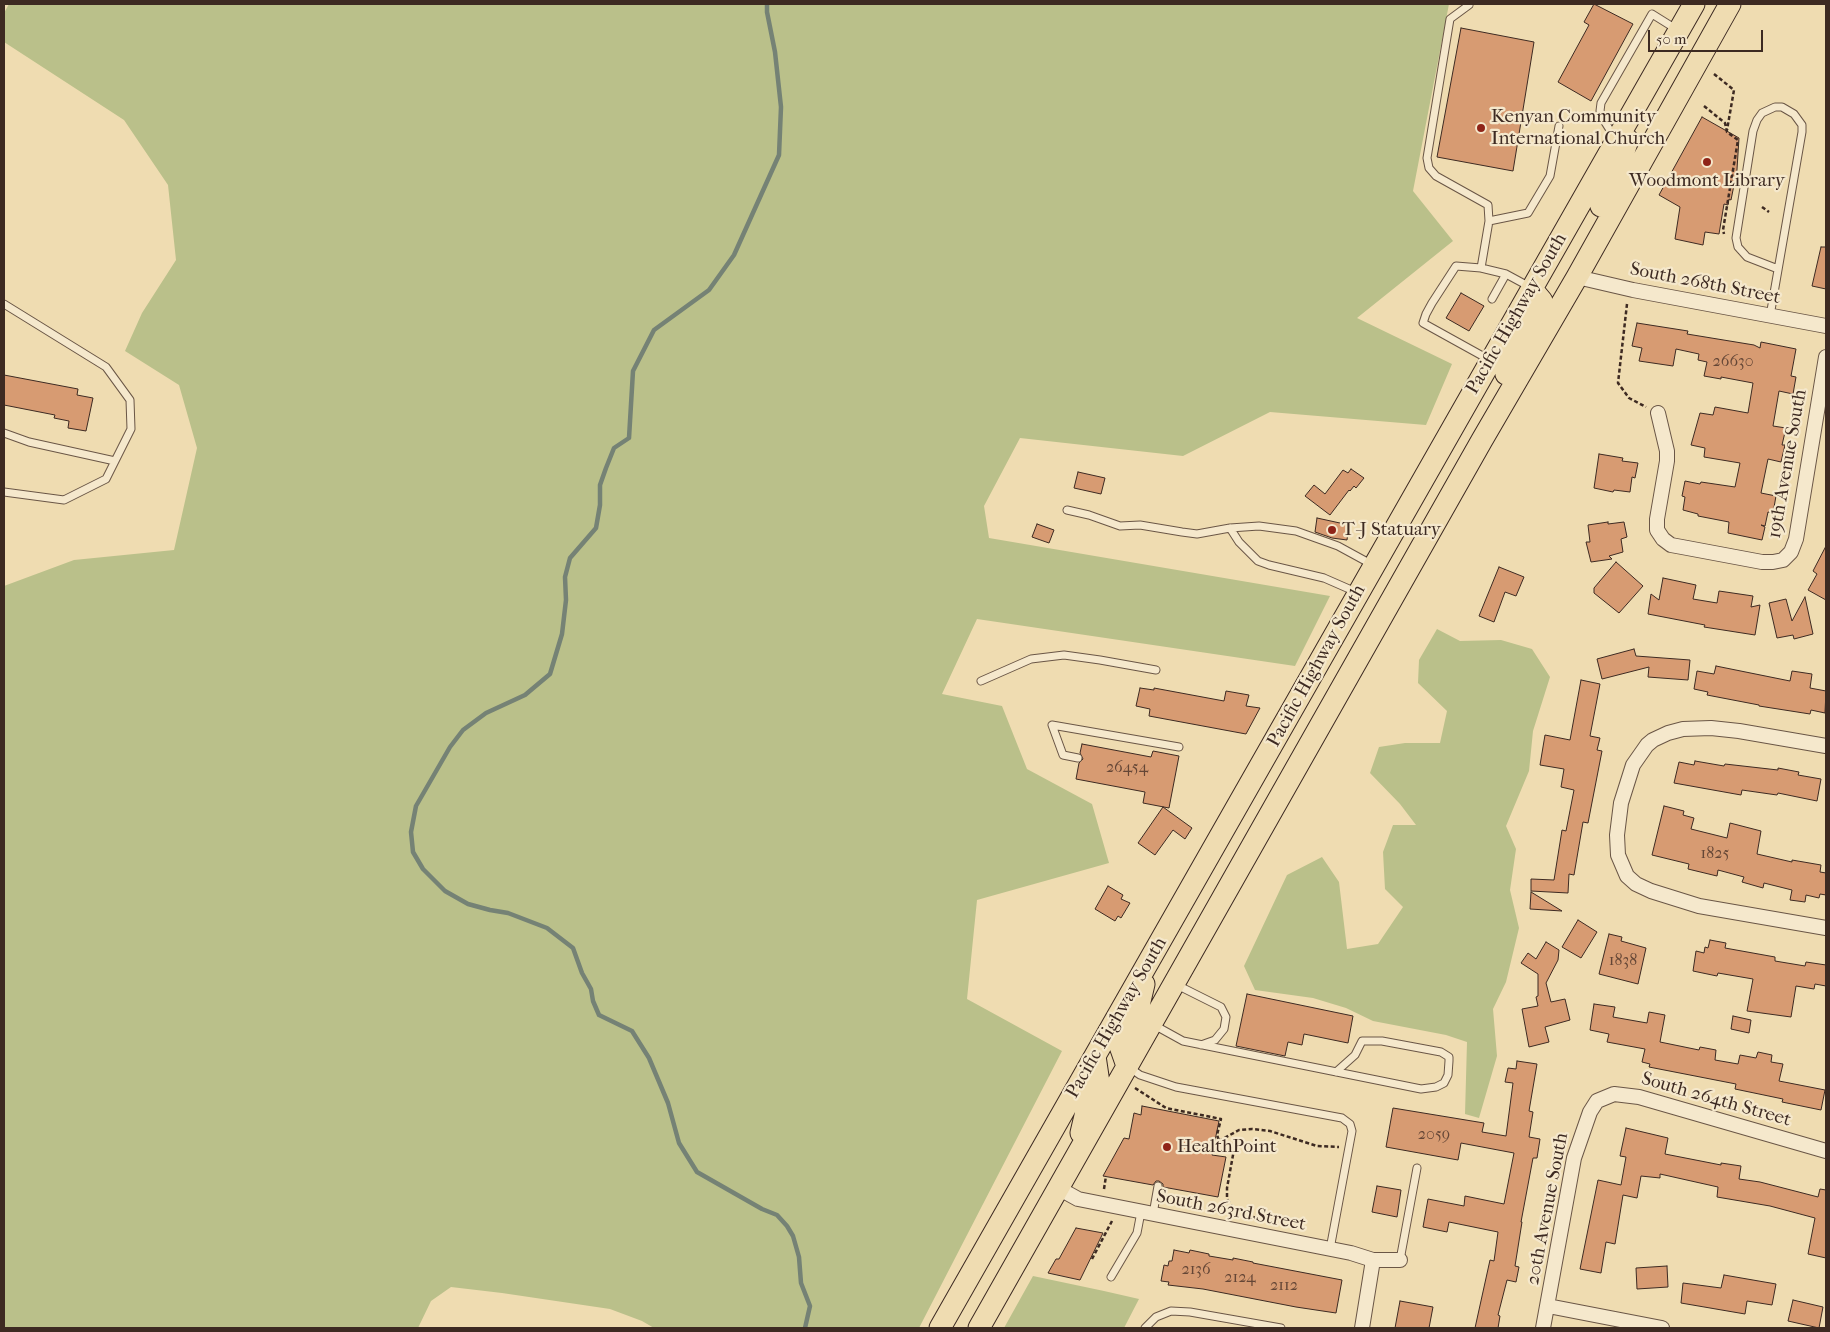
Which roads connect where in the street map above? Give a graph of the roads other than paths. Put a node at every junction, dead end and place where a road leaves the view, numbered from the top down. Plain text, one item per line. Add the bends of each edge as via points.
1 (1469, 4) edge
2 (1694, 4) edge
3 (1730, 4) edge
4 (1678, 31) junction
5 (1646, 87) junction
6 (1559, 126) dead end
7 (1617, 140) junction
8 (1489, 220) junction
9 (1481, 268) junction
10 (1778, 269) junction
11 (1506, 274) junction
12 (1577, 277) junction
13 (1532, 289) junction
14 (1492, 299) dead end
15 (4, 304) edge
16 (1770, 316) junction
17 (1826, 326) edge
18 (1826, 357) edge
19 (1491, 360) junction
20 (1658, 413) road end
21 (4, 433) edge
22 (1482, 440) junction
23 (115, 461) junction
24 (4, 492) edge
25 (1067, 510) dead end
26 (1230, 528) junction
27 (1374, 566) junction
28 (1357, 593) junction
29 (1156, 670) dead end
30 (981, 681) dead end
31 (1826, 746) edge
32 (1179, 747) dead end
33 (1078, 758) dead end
34 (1826, 928) edge
35 (1150, 960) junction
36 (1174, 983) junction
37 (1151, 1024) junction
38 (1201, 1045) junction
39 (1095, 1056) junction
40 (1127, 1066) junction
41 (1336, 1072) junction
42 (1596, 1101) joint
43 (1826, 1151) edge
44 (1074, 1160) junction
45 (1417, 1168) dead end
46 (1158, 1186) dead end
47 (1058, 1188) junction
48 (1147, 1213) junction
49 (1330, 1249) junction
50 (1373, 1260) junction
51 (1400, 1260) joint
52 (1111, 1277) dead end
53 (1548, 1306) junction
54 (940, 1328) edge
55 (979, 1328) edge
56 (1145, 1328) edge
57 (1282, 1328) edge
58 (1362, 1328) edge
59 (1543, 1328) edge
60 (1662, 1328) edge

1 - 8 lane via 1450,19 1427,158 1428,168 1436,176 1488,205
2 - 4 main road, Pacific Highway South
3 - 12 main road, Pacific Highway South
4 - 5 main road, Pacific Highway South
4 - 7 lane via 1652,14 1601,103 1603,119
5 - 7 main road, Pacific Highway South
5 - 12 main road via 1612,185 1570,266
6 - 8 lane via 1550,176 1528,213
7 - 13 main road, Pacific Highway South
8 - 9 lane
9 - 11 lane
9 - 19 lane via 1456,266 1423,323
10 - 10 lane via 1802,125 1789,110 1775,107 1762,113 1752,131 1736,238 1738,247 1747,258
10 - 16 lane
11 - 13 lane
11 - 14 lane
12 - 16 street, South 268th Street
12 - 22 main road, Pacific Highway South
13 - 19 main road, Pacific Highway South
13 - 22 main road via 1542,301 1506,374
15 - 23 lane via 106,367 130,400 131,430
16 - 17 street, South 268th Street
18 - 20 street, 19th Avenue South via 1796,539 1784,560 1762,562 1671,545 1663,539 1657,530 1657,519 1667,451
19 - 27 main road, Pacific Highway South
21 - 23 lane via 29,442
22 - 36 main road, Pacific Highway South
23 - 24 lane via 106,479 64,500
25 - 26 lane via 1120,526 1140,525 1197,534
26 - 27 lane via 1259,526 1296,531 1338,546
26 - 28 lane via 1258,561 1324,578
27 - 28 main road, Pacific Highway South
28 - 35 main road, Pacific Highway South
29 - 30 lane via 1064,655 1031,660
31 - 34 street via 1711,728 1683,729 1653,740 1633,765 1621,803 1617,846 1627,876 1651,891 1698,906
32 - 33 lane via 1052,725 1063,755
35 - 39 main road, Pacific Highway South
35 - 40 main road via 1136,1018 1120,1046
36 - 37 main road, Pacific Highway South
36 - 38 lane via 1221,1006 1226,1017 1224,1029 1215,1040
37 - 38 lane via 1182,1041
37 - 40 main road, Pacific Highway South
38 - 41 lane
39 - 44 main road via 1099,1083 1089,1099
39 - 54 main road, Pacific Highway South
40 - 44 main road, Pacific Highway South
40 - 49 lane via 1140,1076 1176,1087 1342,1118 1350,1124 1352,1131
41 - 41 lane via 1427,1089 1444,1083 1449,1061 1441,1052 1382,1041 1362,1041 1355,1055
42 - 43 street, South 264th Street via 1614,1094 1639,1097
42 - 53 street, 20th Avenue South via 1574,1158
44 - 47 main road, Pacific Highway South
45 - 51 lane
46 - 48 lane
47 - 48 street, South 263rd Street via 1078,1199
47 - 55 main road, Pacific Highway South
48 - 49 street, South 263rd Street
48 - 52 lane
49 - 50 street, South 263rd Street
50 - 51 street, South 263rd Street
50 - 58 street
53 - 59 street, 20th Avenue South
53 - 60 street
56 - 57 lane via 1156,1317 1171,1311

